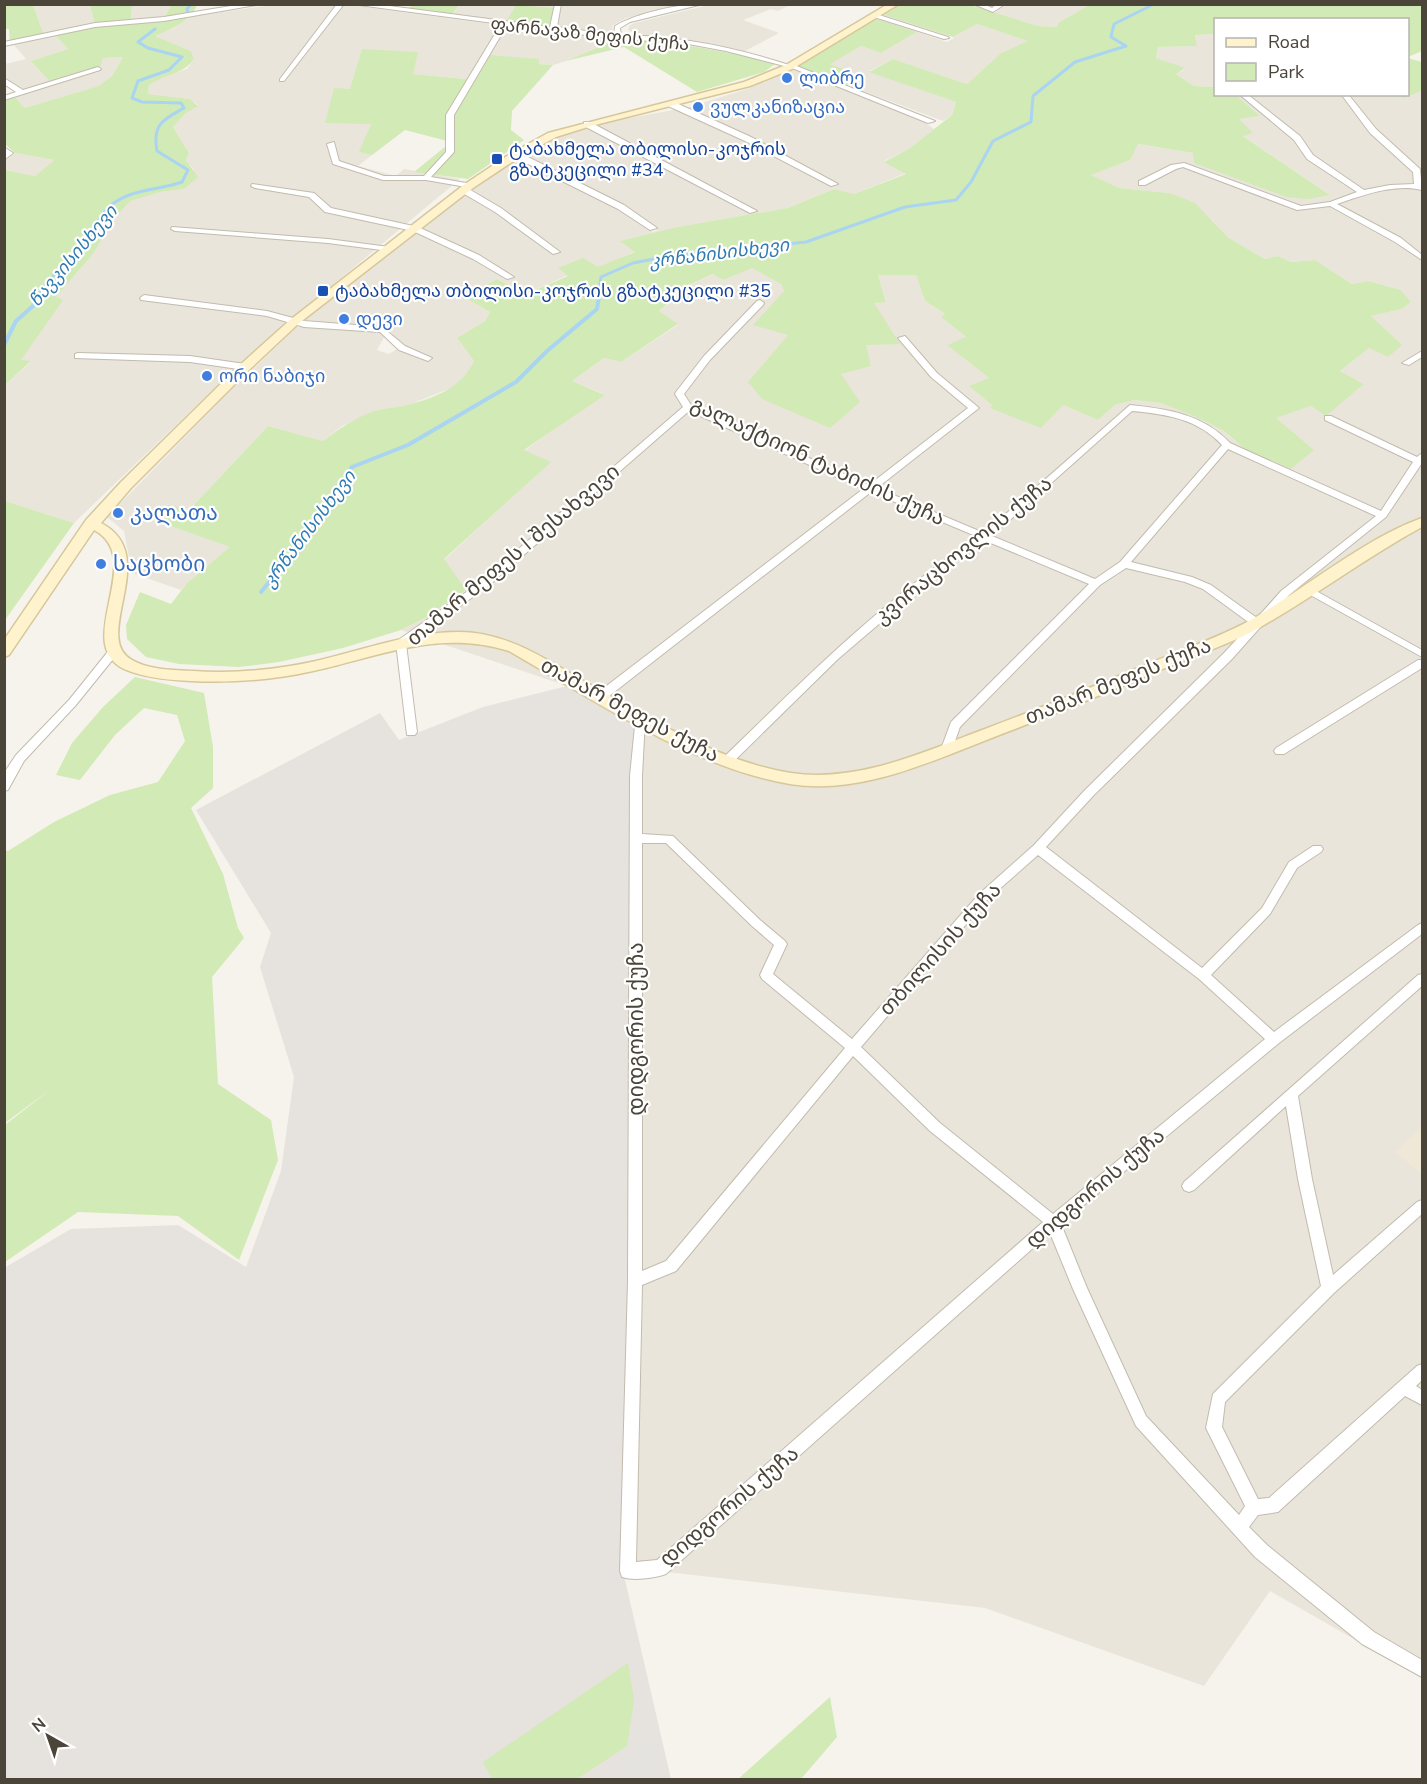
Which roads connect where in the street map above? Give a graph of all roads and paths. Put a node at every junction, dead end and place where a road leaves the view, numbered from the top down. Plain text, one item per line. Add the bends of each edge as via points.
1 (259, 4) edge
2 (341, 4) edge
3 (354, 4) edge
4 (558, 4) edge
5 (700, 4) edge
6 (895, 4) edge
7 (976, 4) edge
8 (1002, 4) edge
9 (876, 16) junction
10 (504, 25) junction
11 (554, 30) junction
12 (618, 37) junction
13 (946, 38) dead end
14 (4, 44) edge
15 (790, 67) junction
16 (98, 69) dead end
17 (4, 80) edge
18 (282, 80) dead end
19 (22, 93) junction
20 (1244, 96) edge
21 (1346, 96) edge
22 (4, 98) edge
23 (671, 104) junction
24 (931, 121) dead end
25 (587, 124) junction
26 (331, 144) dead end
27 (4, 149) edge
28 (514, 156) junction
29 (4, 158) edge
30 (426, 178) junction
31 (1142, 183) dead end
32 (834, 184) dead end
33 (255, 186) dead end
34 (1420, 187) edge
35 (466, 188) junction
36 (1363, 193) junction
37 (1331, 204) junction
38 (753, 211) dead end
39 (653, 228) dead end
40 (415, 229) junction
41 (175, 230) dead end
42 (389, 249) junction
43 (556, 252) dead end
44 (1422, 258) edge
45 (510, 277) dead end
46 (144, 298) dead end
47 (760, 303) dead end
48 (294, 322) junction
49 (902, 338) dead end
50 (1422, 354) edge
51 (78, 356) dead end
52 (428, 358) dead end
53 (1406, 363) dead end
54 (245, 367) junction
55 (688, 407) junction
56 (1328, 418) dead end
57 (1227, 445) junction
58 (1421, 458) edge
59 (871, 489) junction
60 (1383, 515) junction
61 (1422, 522) edge
62 (91, 524) junction
63 (986, 536) junction
64 (1124, 564) junction
65 (1096, 583) junction
66 (1309, 590) junction
67 (1257, 623) junction
68 (401, 643) junction
69 (114, 651) junction
70 (4, 652) edge
71 (1422, 654) edge
72 (1422, 663) edge
73 (600, 697) junction
74 (640, 719) junction
75 (411, 732) dead end
76 (947, 749) junction
77 (1280, 751) dead end
78 (726, 762) junction
79 (4, 787) edge
80 (636, 838) junction
81 (1038, 848) junction
82 (1317, 849) dead end
83 (1422, 928) edge
84 (1203, 975) junction
85 (1422, 979) edge
86 (1275, 1039) junction
87 (852, 1047) junction
88 (1292, 1094) junction
89 (1189, 1186) dead end
90 (1422, 1206) edge
91 (1053, 1222) junction
92 (635, 1281) junction
93 (1329, 1288) junction
94 (1422, 1371) edge
95 (1406, 1388) junction
96 (1422, 1398) edge
97 (1254, 1508) junction
98 (1239, 1528) junction
99 (1422, 1669) edge

1 - 14 street via 164,19 106,23
2 - 18 street
3 - 10 street, ფარნავაზ მეფის ქუჩა
4 - 11 street
5 - 12 street via 628,21 617,27
6 - 9 main road
7 - 8 street via 993,10
9 - 13 street
9 - 15 main road
10 - 11 street, ფარნავაზ მეფის ქუჩა
10 - 30 street via 450,115 450,152
11 - 12 street, ფარნავაზ მეფის ქუჩა
12 - 15 street, ფარნავაზ მეფის ქუჩა via 647,37
15 - 23 main road via 747,84
15 - 24 street, ფარნავაზ მეფის ქუჩა
16 - 19 street
17 - 19 street
19 - 22 street
20 - 36 street via 1297,138 1310,157
21 - 34 street via 1373,131 1417,171
23 - 25 main road
23 - 32 street
25 - 28 main road via 552,135
25 - 38 street
26 - 30 street via 336,162 383,178
27 - 29 street via 9,153
28 - 35 main road
28 - 39 street via 621,207
30 - 35 street
31 - 37 street via 1184,165 1300,208
33 - 40 street via 311,195 328,210
34 - 36 street via 1389,187
35 - 40 main road
35 - 43 street
36 - 37 street
37 - 44 street via 1398,240
40 - 42 main road
40 - 45 street
41 - 42 street
42 - 48 main road
46 - 48 street via 267,314
47 - 55 street, გალაქტიონ ტაბიძის ქუჩა via 706,358 679,394
48 - 52 street via 382,330 402,348
48 - 54 main road
49 - 59 street via 934,375 974,408
50 - 53 street
51 - 54 street via 190,359
54 - 62 main road
55 - 59 street, გალაქტიონ ტაბიძის ქუჩა
55 - 68 street, თამარ მეფეს I შესახვევი via 483,585
56 - 58 street
57 - 60 street, კვირაცხოვლის ქუჩა
57 - 63 street, კვირაცხოვლის ქუჩა via 1218,433 1182,416 1130,408
57 - 64 street
58 - 60 street, თბილისის ქუჩა
59 - 63 street, გალაქტიონ ტაბიძის ქუჩა
59 - 73 street
60 - 67 street, თბილისის ქუჩა via 1285,593
61 - 66 main road, თამარ მეფეს ქუჩა
62 - 69 main road via 107,532 120,559 121,580 111,642
62 - 70 main road
63 - 65 street, გალაქტიონ ტაბიძის ქუჩა
63 - 78 street, კვირაცხოვლის ქუჩა via 937,569 834,656
64 - 65 street
64 - 67 street via 1207,587
65 - 76 street via 955,724
66 - 67 main road, თამარ მეფეს ქუჩა
66 - 71 street
67 - 76 main road, თამარ მეფეს ქუჩა
67 - 81 street, თბილისის ქუჩა
68 - 69 main road, თამარ მეფეს ქუჩა via 313,666 219,678 140,669 122,661
68 - 73 main road, თამარ მეფეს ქუჩა via 455,636 497,641
68 - 75 street, თამარ მეფეს I შესახვევი
69 - 79 street via 17,760
72 - 77 street
73 - 74 main road, თამარ მეფეს ქუჩა
74 - 78 main road, თამარ მეფეს ქუჩა
74 - 80 street, დიდგორის ქუჩა
76 - 78 main road, თამარ მეფეს ქუჩა via 844,780 789,778
80 - 87 street via 669,839 781,944 766,975
80 - 92 street, დიდგორის ქუჩა
81 - 84 street
81 - 87 street, თბილისის ქუჩა via 983,897
82 - 84 street via 1293,866 1266,910
83 - 86 street, დიდგორის ქუჩა
84 - 86 street
85 - 88 street
86 - 91 street, დიდგორის ქუჩა
87 - 91 street via 935,1127
87 - 92 street, თბილისის ქუჩა via 671,1266
88 - 89 street
88 - 93 street via 1305,1179
90 - 93 street
91 - 92 street, დიდგორის ქუჩა via 660,1568 628,1571
91 - 98 street via 1142,1421
93 - 97 street via 1218,1399 1214,1428
94 - 95 street
95 - 96 street
95 - 97 street via 1272,1506
97 - 98 street
98 - 99 street via 1261,1551 1368,1638

